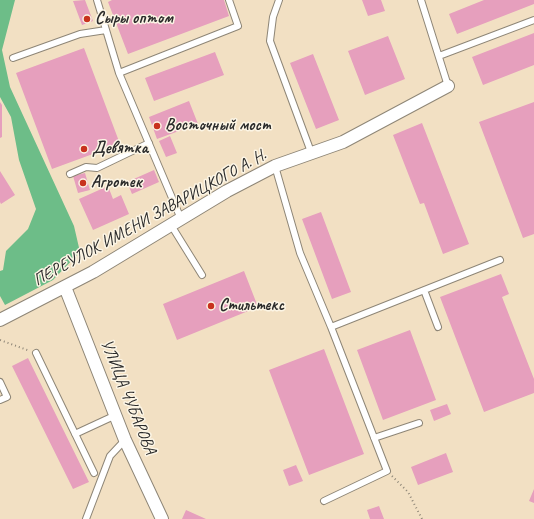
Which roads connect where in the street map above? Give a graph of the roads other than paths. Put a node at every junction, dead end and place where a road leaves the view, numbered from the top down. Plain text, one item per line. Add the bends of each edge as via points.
1 (97, 0) edge
2 (229, 0) edge
3 (279, 0) edge
4 (421, 0) edge
5 (534, 20) edge
6 (106, 30) junction
7 (439, 56) junction
8 (13, 58) dead end
9 (119, 72) junction
10 (448, 86) joint
11 (149, 143) junction
12 (312, 152) junction
13 (275, 166) junction
14 (70, 174) dead end
15 (176, 222) junction
16 (500, 260) dead end
17 (202, 275) dead end
18 (65, 287) junction
19 (424, 290) junction
20 (0, 320) edge
21 (331, 327) junction
22 (438, 327) dead end
23 (36, 353) road end
24 (0, 382) edge
25 (0, 400) edge
26 (116, 415) junction
27 (419, 423) dead end
28 (75, 434) junction
29 (374, 438) junction
30 (125, 440) junction
31 (94, 473) dead end
32 (324, 501) dead end
33 (86, 519) edge
34 (162, 519) edge

1 - 6 lane
2 - 9 lane via 238,26
3 - 12 lane via 273,17 270,41
4 - 7 lane
5 - 7 lane
6 - 8 lane via 80,34
6 - 9 lane
7 - 10 lane
9 - 11 lane
10 - 12 street, ПЕРЕУЛОК ИМЕНИ ЗАВАРИЦКОГО А. Н. via 343,142
11 - 14 lane via 97,168 86,167
11 - 15 lane
12 - 13 street, ПЕРЕУЛОК ИМЕНИ ЗАВАРИЦКОГО А. Н.
13 - 15 street, ПЕРЕУЛОК ИМЕНИ ЗАВАРИЦКОГО А. Н.
13 - 21 lane via 300,254
15 - 17 lane
15 - 18 street, ПЕРЕУЛОК ИМЕНИ ЗАВАРИЦКОГО А. Н.
16 - 19 lane
18 - 20 street, ПЕРЕУЛОК ИМЕНИ ЗАВАРИЦКОГО А. Н.
18 - 26 street, УЛИЦА ЧУБАРОВА
19 - 21 lane
19 - 22 lane
21 - 29 lane
23 - 28 lane
24 - 25 lane via 7,397
26 - 28 lane
26 - 30 street, УЛИЦА ЧУБАРОВА
27 - 29 lane
28 - 31 lane
29 - 32 lane via 387,471
30 - 33 lane via 110,456
30 - 34 street, УЛИЦА ЧУБАРОВА

